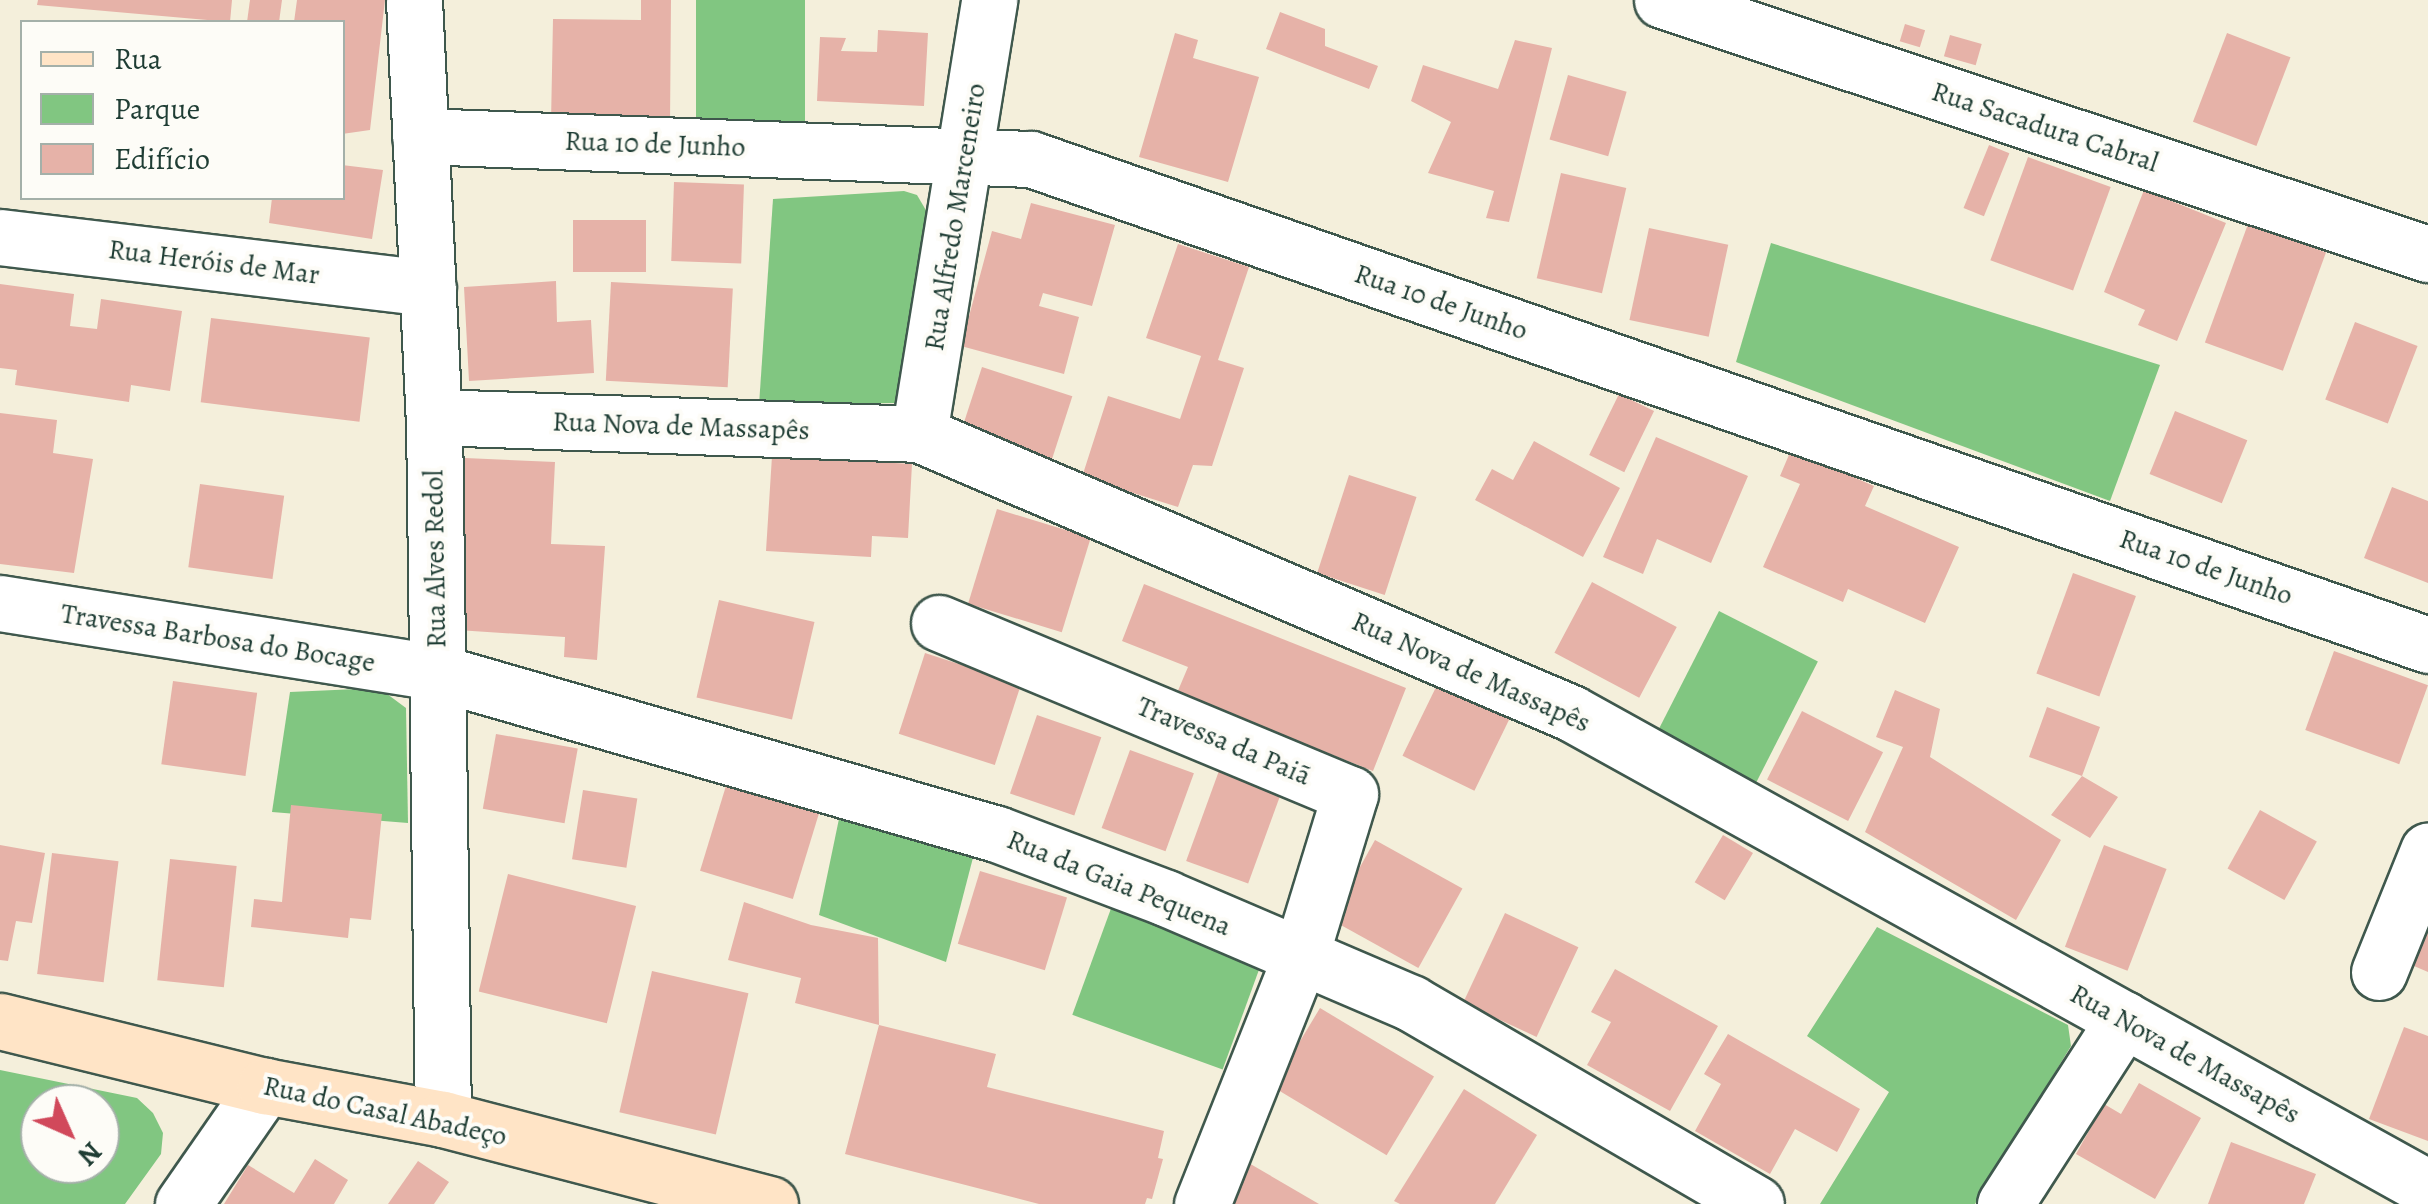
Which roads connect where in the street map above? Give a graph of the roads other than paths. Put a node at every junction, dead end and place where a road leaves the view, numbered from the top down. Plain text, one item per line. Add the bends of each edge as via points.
1 (414, 0) edge
2 (989, 0) edge
3 (1662, 0) edge
4 (420, 136) junction
5 (966, 154) junction
6 (0, 237) edge
7 (2428, 254) edge
8 (428, 288) junction
9 (434, 417) junction
10 (919, 434) junction
11 (0, 603) edge
12 (939, 622) dead end
13 (2428, 645) edge
14 (436, 672) junction
15 (2428, 851) edge
16 (1300, 958) junction
17 (2379, 972) dead end
18 (2124, 1019) junction
19 (0, 1021) edge
20 (265, 1086) junction
21 (442, 1119) junction
22 (2428, 1188) edge
23 (676, 1193) edge
24 (183, 1204) edge
25 (770, 1204) edge
26 (1202, 1204) edge
27 (1756, 1204) edge
28 (2005, 1204) edge

1 - 4 street, Rua Alves Redol
2 - 5 street, Rua Alfredo Marceneiro
3 - 7 street, Rua Sacadura Cabral
4 - 5 street, Rua 10 de Junho
4 - 8 street, Rua Alves Redol
5 - 10 street, Rua Alfredo Marceneiro
5 - 13 street, Rua 10 de Junho via 1031,159
6 - 8 street, Rua Heróis de Mar
8 - 9 street, Rua Alves Redol
9 - 10 street, Rua Nova de Massapês
9 - 14 street, Rua Alves Redol
10 - 18 street, Rua Nova de Massapês via 1571,713
11 - 14 street, Travessa Barbosa do Bocage
12 - 16 street, Travessa da Paiã via 1350,794
14 - 16 street, Rua da Gaia Pequena via 998,834
14 - 21 street, Rua Alves Redol
15 - 17 street
16 - 26 street
16 - 27 street, Rua da Gaia Pequena via 1411,1004
18 - 22 street, Rua Nova de Massapês
18 - 28 street
19 - 20 street, Rua do Casal Abadeço
20 - 21 street, Rua do Casal Abadeço
20 - 24 street
21 - 23 street, Rua do Casal Abadeço
23 - 25 street, Rua do Casal Abadeço

